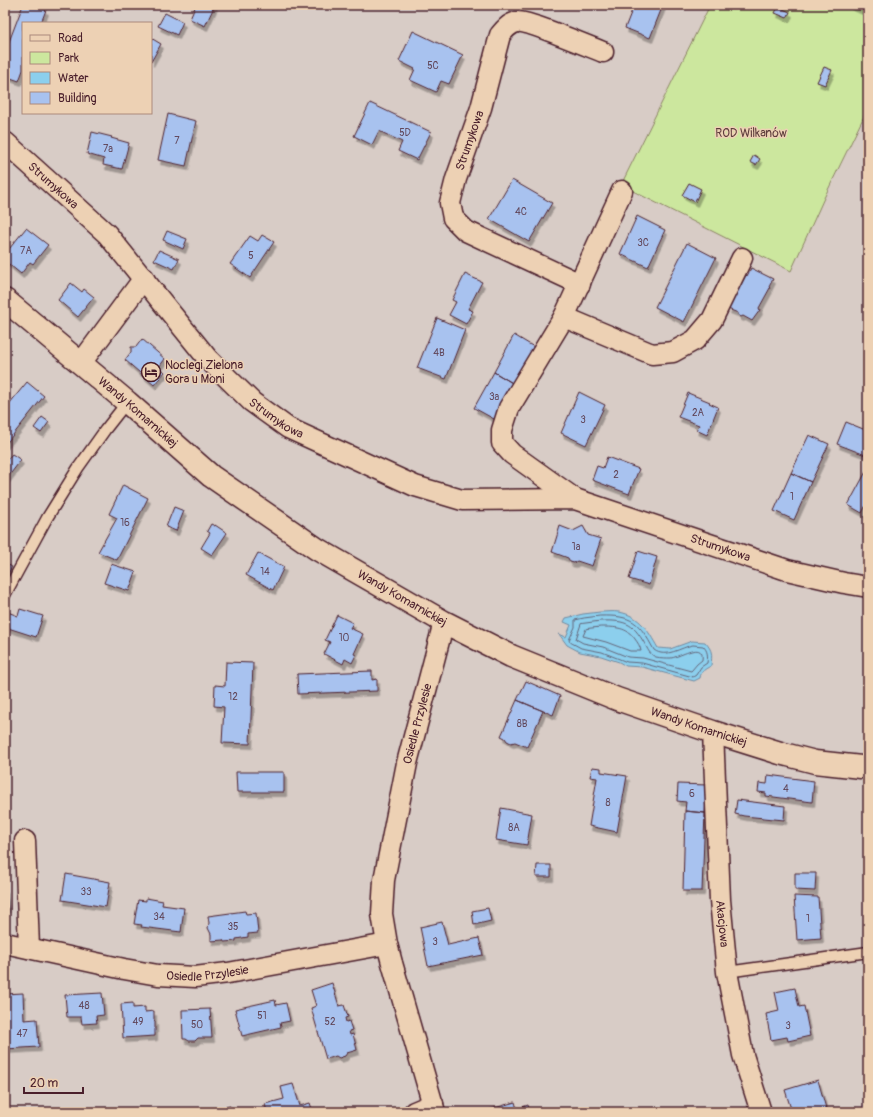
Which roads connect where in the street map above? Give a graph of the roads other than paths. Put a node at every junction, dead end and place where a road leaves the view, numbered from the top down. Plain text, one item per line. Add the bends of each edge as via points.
1 (603, 52) dead end
2 (5, 142) edge
3 (622, 191) dead end
4 (742, 258) dead end
5 (144, 278) junction
6 (580, 284) junction
7 (5, 300) edge
8 (564, 317) junction
9 (81, 363) junction
10 (127, 402) junction
11 (575, 499) junction
12 (868, 587) edge
13 (5, 595) edge
14 (444, 622) junction
15 (712, 732) junction
16 (868, 767) edge
17 (25, 841) dead end
18 (5, 943) edge
19 (387, 944) junction
20 (29, 948) junction
21 (868, 952) edge
22 (727, 972) junction
23 (434, 1108) edge
24 (414, 1112) edge
25 (761, 1112) edge

1 - 6 street, Strumykowa via 531,25 519,22 508,25 500,35 481,108 450,202 453,218 466,231
2 - 5 street, Strumykowa via 107,234
3 - 6 street, Strumykowa
4 - 8 street via 712,320 696,340 673,352 652,354
5 - 9 street
5 - 11 street, Strumykowa via 208,359 252,402 288,428 415,486 462,500
6 - 8 street, Strumykowa
7 - 9 street, Wandy Komarnickiej
8 - 11 street, Strumykowa via 509,408 502,430 502,443 512,454
9 - 10 street, Wandy Komarnickiej
10 - 13 lane via 78,468
10 - 14 street, Wandy Komarnickiej via 217,480 317,549
11 - 12 street, Strumykowa via 787,570
14 - 15 street, Wandy Komarnickiej via 511,656 617,699
14 - 19 street, Osiedle Przylesie via 407,763 384,880 382,914
15 - 16 street, Wandy Komarnickiej via 815,762
15 - 22 street, Akacjowa via 720,900
17 - 20 street
18 - 20 street, Osiedle Przylesie
19 - 20 street, Osiedle Przylesie via 195,977 158,975
19 - 23 street, Osiedle Przylesie
21 - 22 lane
22 - 25 street, Akacjowa via 743,1055
23 - 24 street, Osiedle Przylesie

